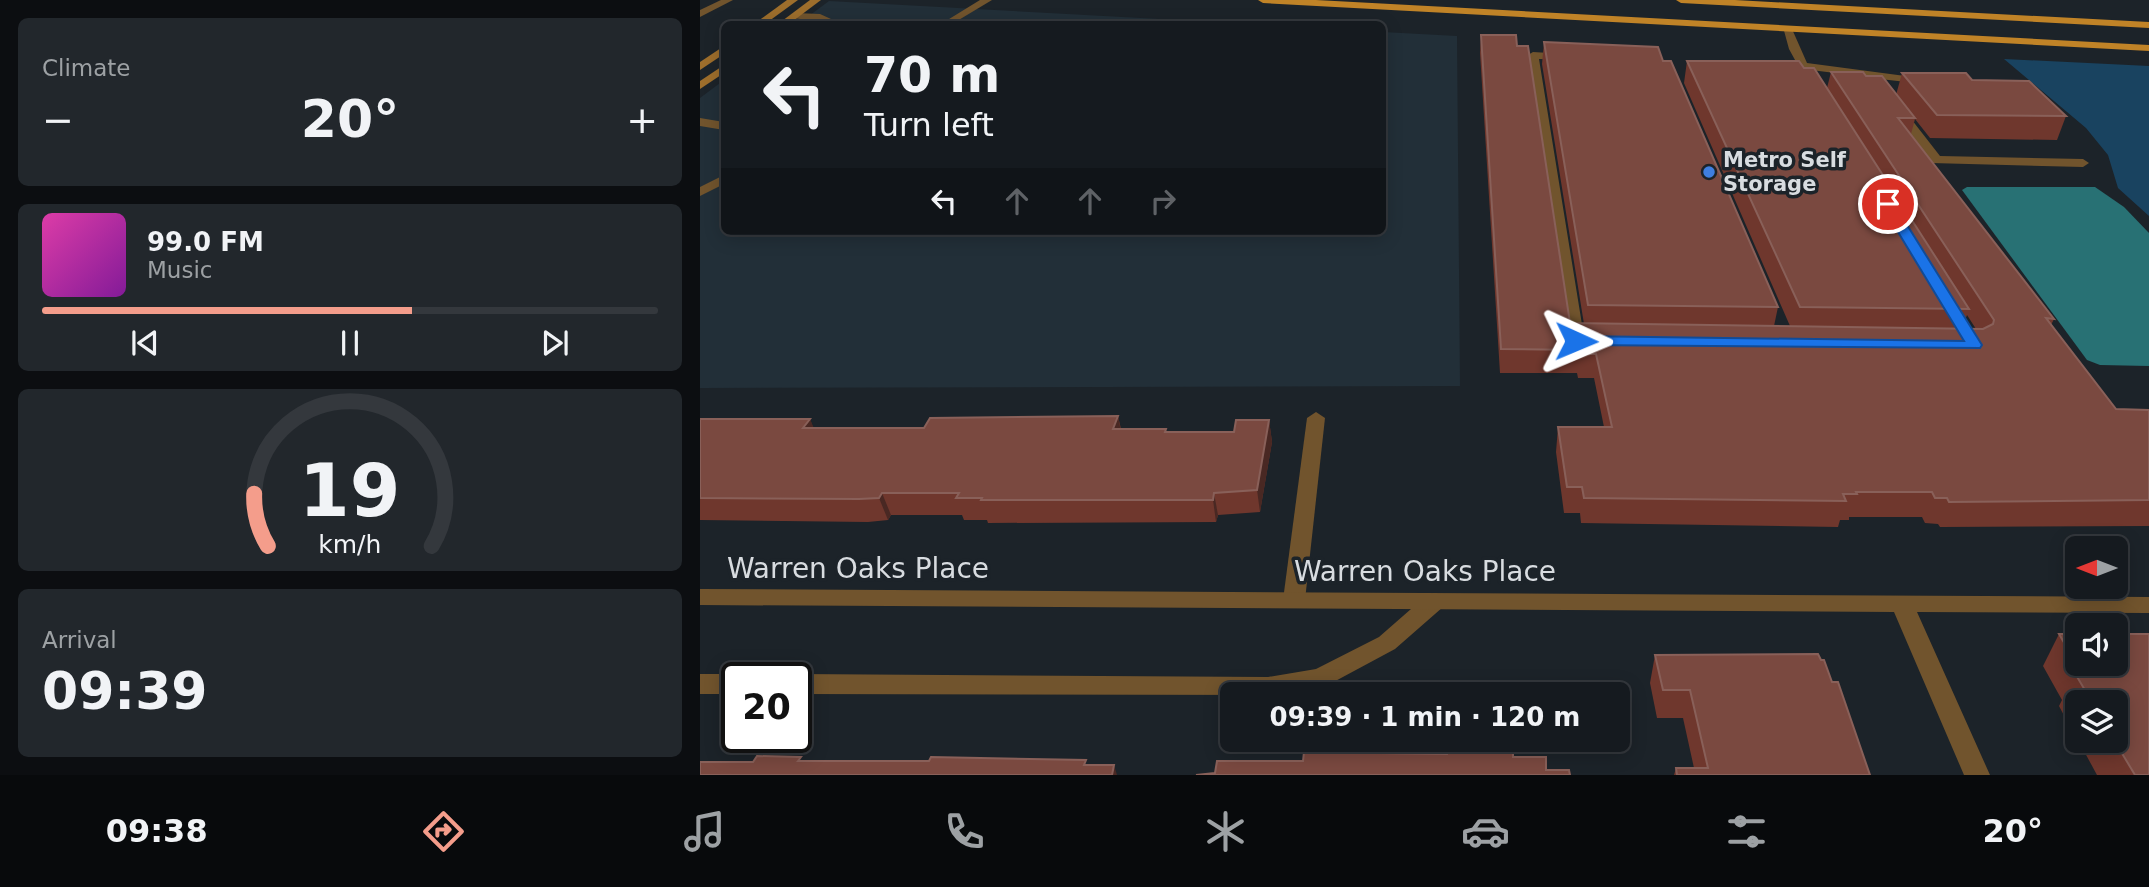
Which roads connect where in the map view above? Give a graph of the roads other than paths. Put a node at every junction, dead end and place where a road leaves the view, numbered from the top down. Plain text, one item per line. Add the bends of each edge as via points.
1 (728, 0) edge
2 (793, 0) edge
3 (816, 0) edge
4 (987, 0) edge
5 (1263, 0) edge
6 (1681, 0) edge
7 (700, 14) edge
8 (795, 16) junction
9 (763, 21) edge
10 (788, 21) edge
11 (830, 21) edge
12 (951, 21) edge
13 (2149, 25) edge
14 (1787, 29) junction
15 (2149, 48) edge
16 (721, 51) edge
17 (1587, 58) edge
18 (700, 67) edge
19 (1799, 67) junction
20 (721, 70) edge
21 (1871, 75) junction
22 (1938, 82) edge
23 (700, 86) edge
24 (1822, 99) edge
25 (700, 122) edge
26 (721, 126) edge
27 (2083, 163) dead end
28 (721, 181) edge
29 (700, 192) edge
30 (1590, 341) edge
31 (1316, 418) dead end
32 (700, 597) edge
33 (1294, 600) junction
34 (1436, 601) junction
35 (1902, 604) junction
36 (2149, 605) edge
37 (700, 684) edge
38 (721, 684) edge
39 (812, 684) edge
40 (1977, 775) edge

1 - 7 street
2 - 9 street
3 - 8 street
4 - 12 street
5 - 14 main road
6 - 13 main road
8 - 10 street
8 - 11 street
14 - 15 main road
14 - 19 street
16 - 18 street
17 - 30 street via 1533,55 1576,341
19 - 21 street
19 - 24 street
20 - 23 street
21 - 22 street
21 - 27 street via 1936,160
25 - 26 street
28 - 29 street
31 - 33 street
32 - 33 street, Warren Oaks Place
33 - 34 street, Warren Oaks Place
34 - 35 street, Warren Oaks Place
34 - 39 street via 1387,643 1320,678 1268,687
35 - 36 street, Warren Oaks Place
35 - 40 street
37 - 38 street

